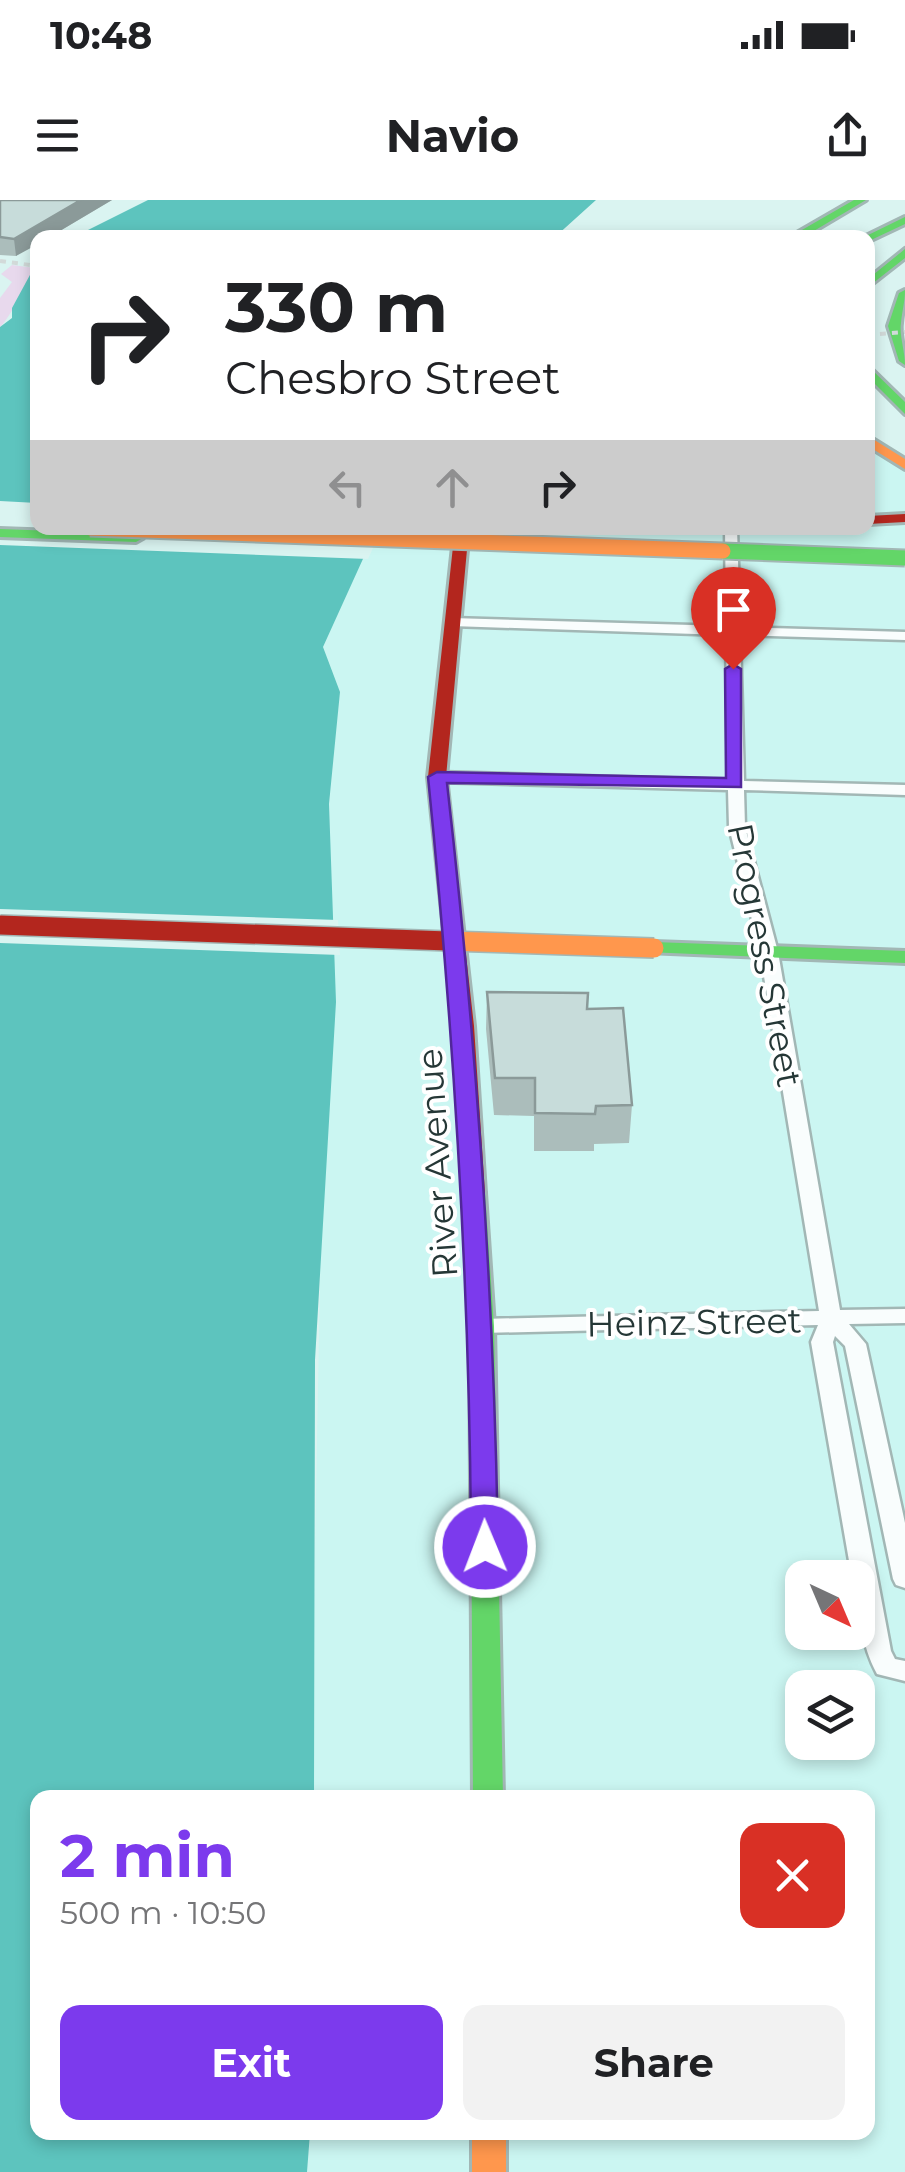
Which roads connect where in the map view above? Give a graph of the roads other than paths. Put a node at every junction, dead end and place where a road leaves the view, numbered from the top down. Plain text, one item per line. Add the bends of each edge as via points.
1 (861, 200) edge
2 (879, 200) edge
3 (905, 220) edge
4 (820, 230) edge
5 (823, 230) edge
6 (875, 234) edge
7 (905, 235) edge
8 (875, 250) edge
9 (905, 252) edge
10 (875, 278) edge
11 (905, 292) edge
12 (905, 361) edge
13 (875, 378) edge
14 (905, 410) edge
15 (875, 430) edge
16 (875, 432) edge
17 (905, 440) edge
18 (905, 464) edge
19 (0, 511) edge
20 (30, 513) edge
21 (905, 518) edge
22 (875, 520) edge
23 (0, 524) edge
24 (30, 525) edge
25 (0, 534) edge
26 (30, 534) edge
27 (280, 535) edge
28 (461, 535) edge
29 (505, 535) edge
30 (731, 535) edge
31 (905, 545) edge
32 (905, 558) edge
33 (905, 569) edge
34 (858, 580) dead end
35 (452, 622) junction
36 (733, 630) junction
37 (905, 636) edge
38 (437, 777) junction
39 (735, 783) junction
40 (905, 790) edge
41 (0, 925) edge
42 (768, 952) junction
43 (905, 957) edge
44 (905, 1316) edge
45 (831, 1319) junction
46 (482, 1326) junction
47 (905, 1579) edge
48 (905, 1671) edge
49 (488, 1790) edge
50 (489, 2140) edge
51 (489, 2172) edge

1 - 4 main road
2 - 5 main road
3 - 6 main road
7 - 8 main road
9 - 10 main road
11 - 12 main road via 894,312
13 - 14 main road
15 - 17 main road
16 - 18 main road
19 - 20 main road
21 - 22 main road
23 - 24 main road
25 - 26 main road, bridge
27 - 32 main road, bridge
28 - 35 main road, River Avenue
29 - 31 main road
29 - 33 main road, bridge
29 - 34 main road via 620,565
30 - 36 street, Progress Street
35 - 36 street
35 - 38 main road, River Avenue
36 - 37 street
36 - 39 street, Progress Street
38 - 39 street
38 - 46 main road, River Avenue via 464,1026
39 - 40 street
39 - 42 street, Progress Street via 737,827
41 - 42 main road, bridge
42 - 43 main road
42 - 45 street, Progress Street
44 - 45 street, Heinz Street
45 - 46 street, Heinz Street
45 - 47 street, Progress Street via 855,1344
45 - 48 street, Progress Street via 822,1342 878,1651 886,1667
46 - 49 main road, River Avenue
50 - 51 main road

